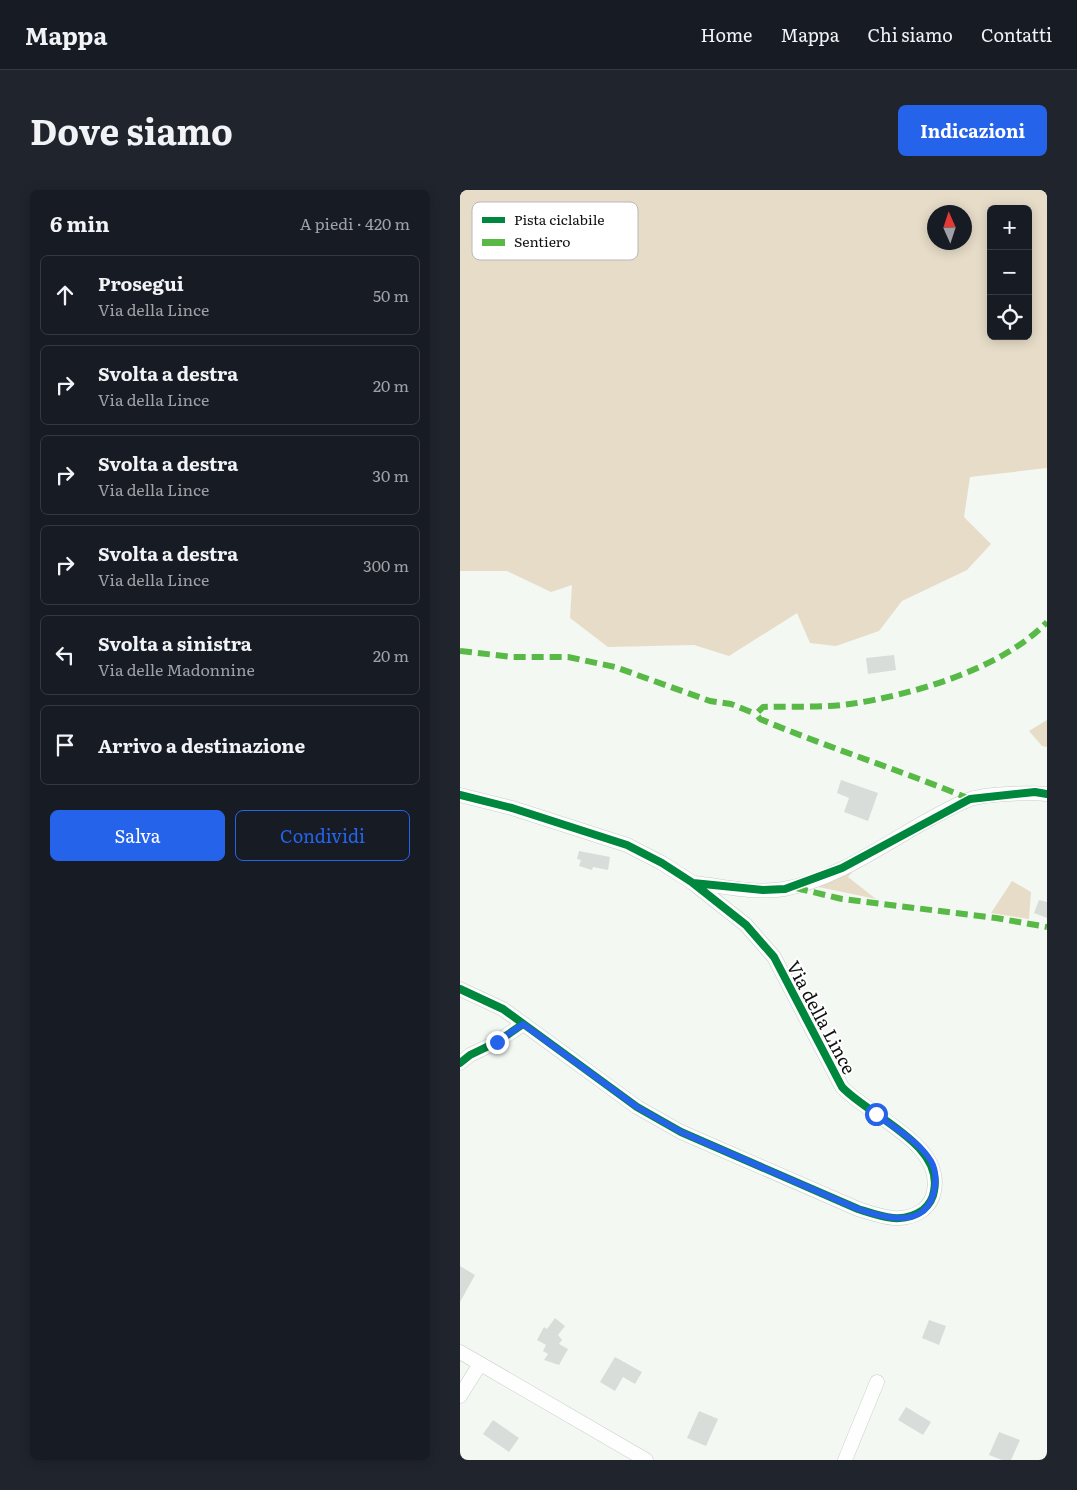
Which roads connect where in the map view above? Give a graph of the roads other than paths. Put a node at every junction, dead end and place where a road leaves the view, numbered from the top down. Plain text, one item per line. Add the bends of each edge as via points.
1 (1047, 794) edge
2 (460, 795) edge
3 (693, 883) junction
4 (460, 989) edge
5 (523, 1024) junction
6 (460, 1063) edge
7 (460, 1352) edge
8 (480, 1364) junction
9 (877, 1382) dead end
10 (460, 1396) edge
11 (646, 1460) edge
12 (845, 1460) edge

1 - 3 street via 1035,792 970,799 842,868 785,889
2 - 3 street, Via della Lince via 627,845
3 - 5 street, Via della Lince via 746,925 774,957 842,1087 924,1152 935,1175 929,1205 905,1219 884,1218 681,1132 637,1107
4 - 5 street, Via della Lince via 503,1009
5 - 6 street
7 - 8 street
8 - 10 street
8 - 11 street
9 - 12 street

